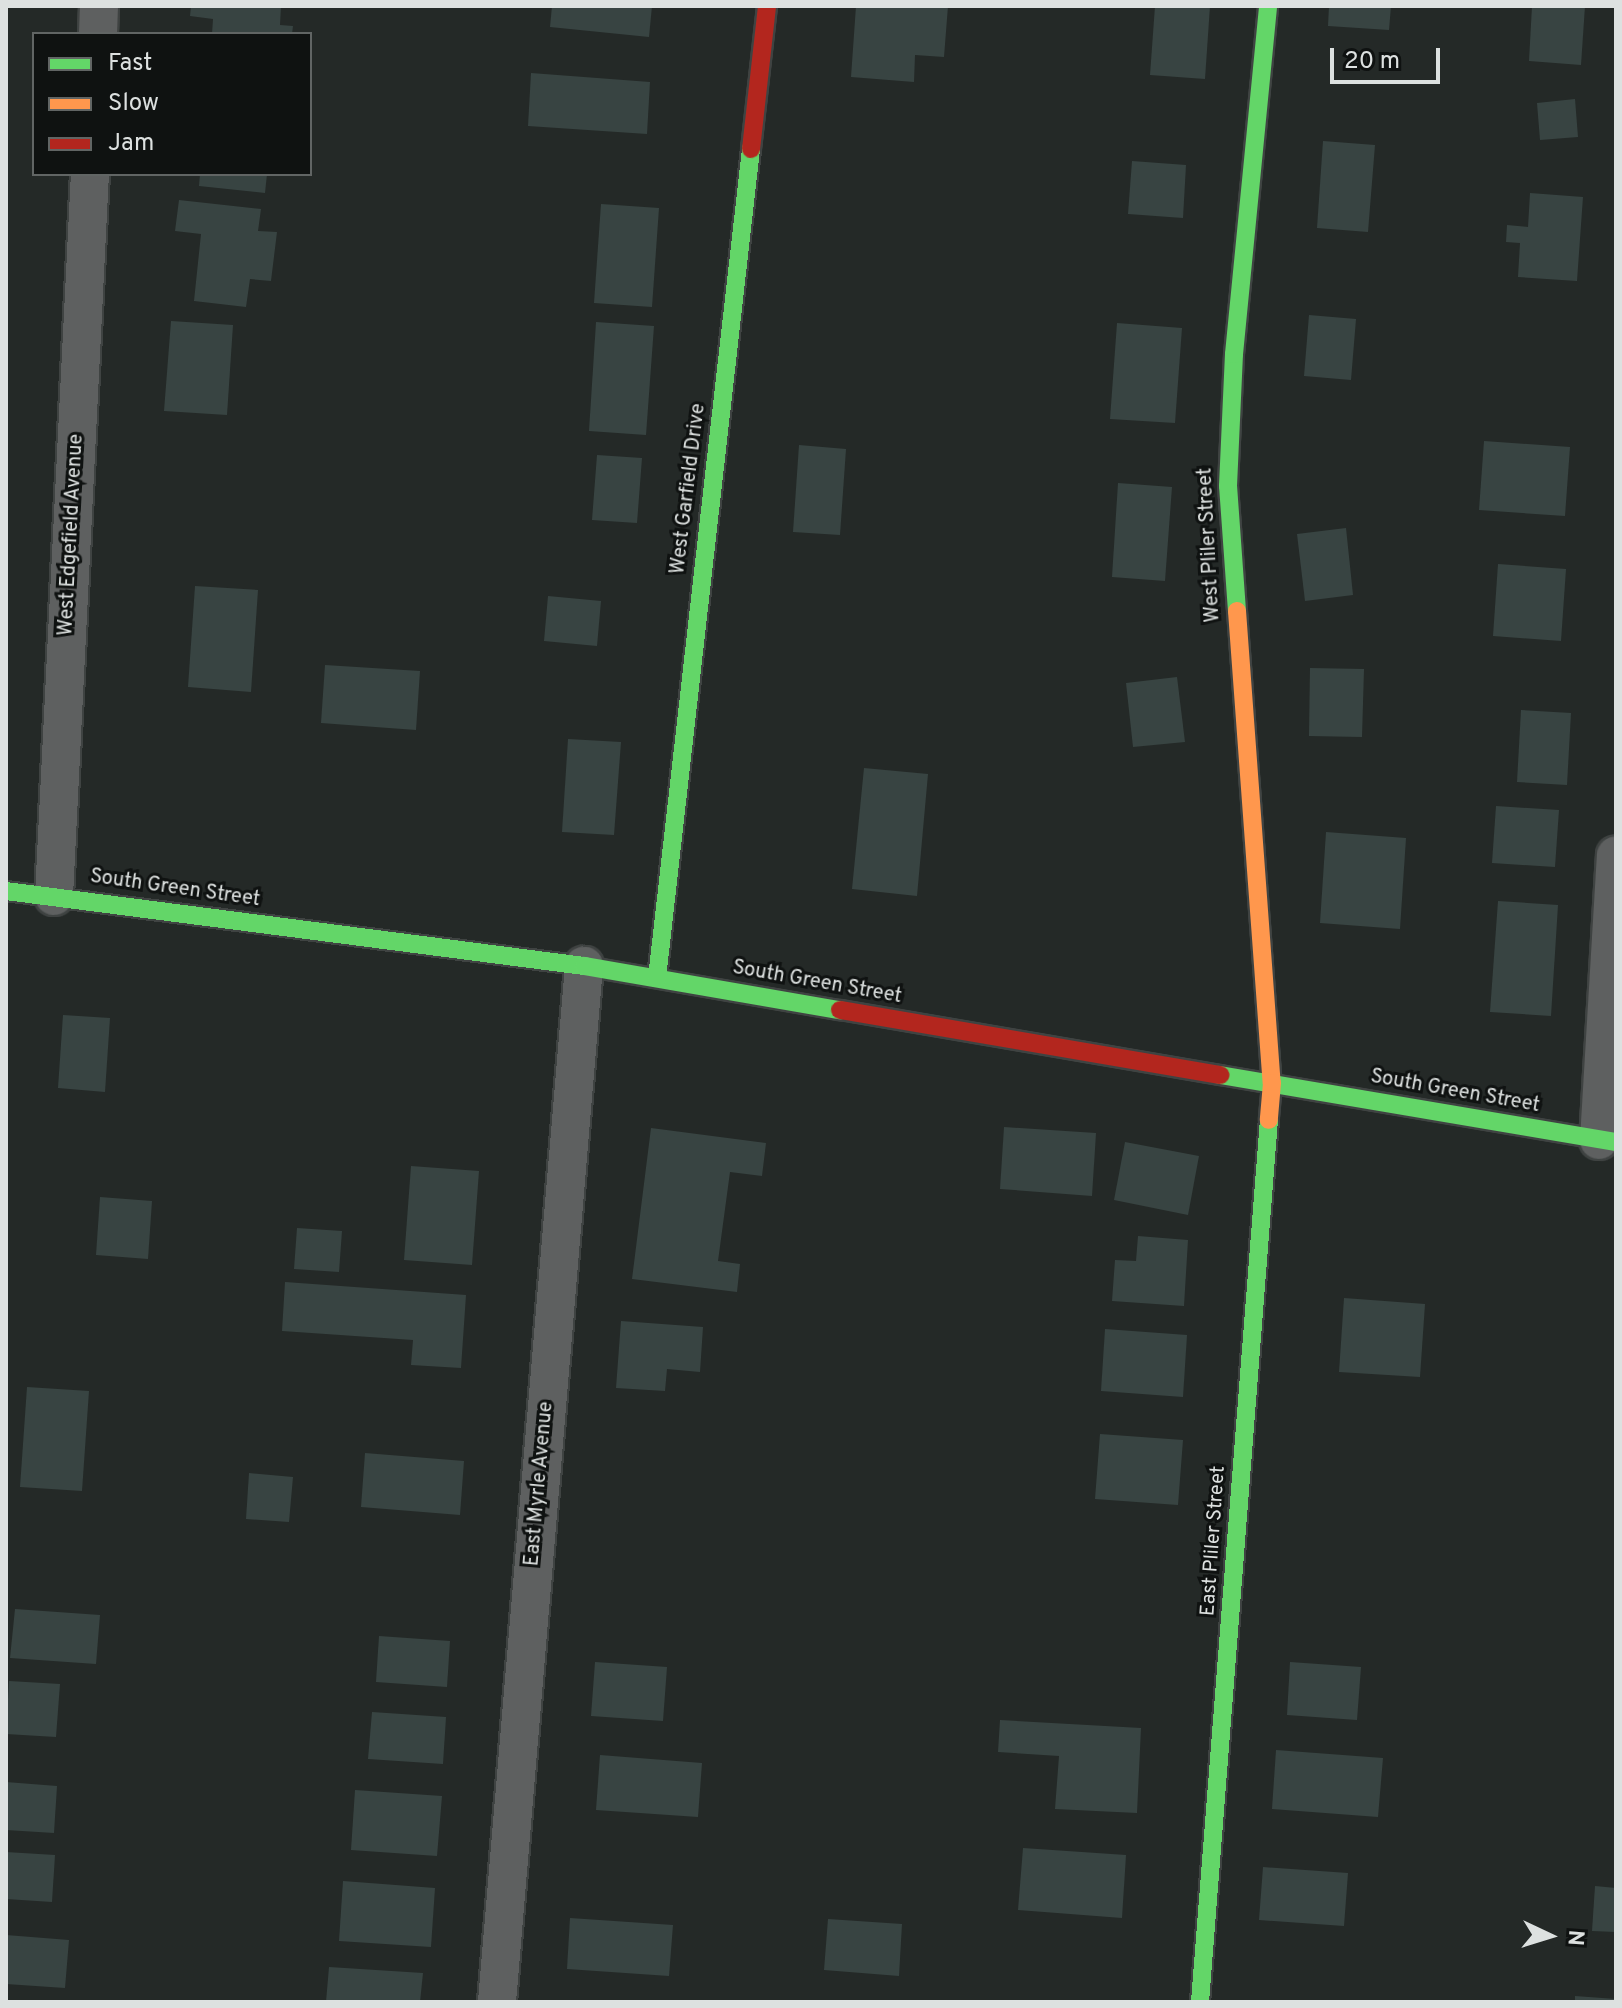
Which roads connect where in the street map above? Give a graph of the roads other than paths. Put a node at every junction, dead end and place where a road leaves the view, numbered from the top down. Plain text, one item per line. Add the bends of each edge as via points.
1 (99, 6) edge
2 (767, 6) edge
3 (1268, 6) edge
4 (98, 32) edge
5 (90, 176) edge
6 (1616, 856) edge
7 (6, 891) edge
8 (54, 896) junction
9 (584, 966) junction
10 (657, 978) junction
11 (1272, 1083) junction
12 (1608, 1141) edge
13 (497, 2002) edge
14 (1200, 2002) edge

1 - 4 street
2 - 10 street, West Garfield Drive
3 - 11 street, West Pliler Street via 1234,354 1228,486
5 - 8 street, West Edgefield Avenue
6 - 12 street
7 - 8 street, South Green Street
8 - 9 street, South Green Street
9 - 10 street, South Green Street
9 - 13 street, East Myrle Avenue
10 - 11 street, South Green Street
11 - 12 street, South Green Street
11 - 14 street, East Pliler Street

